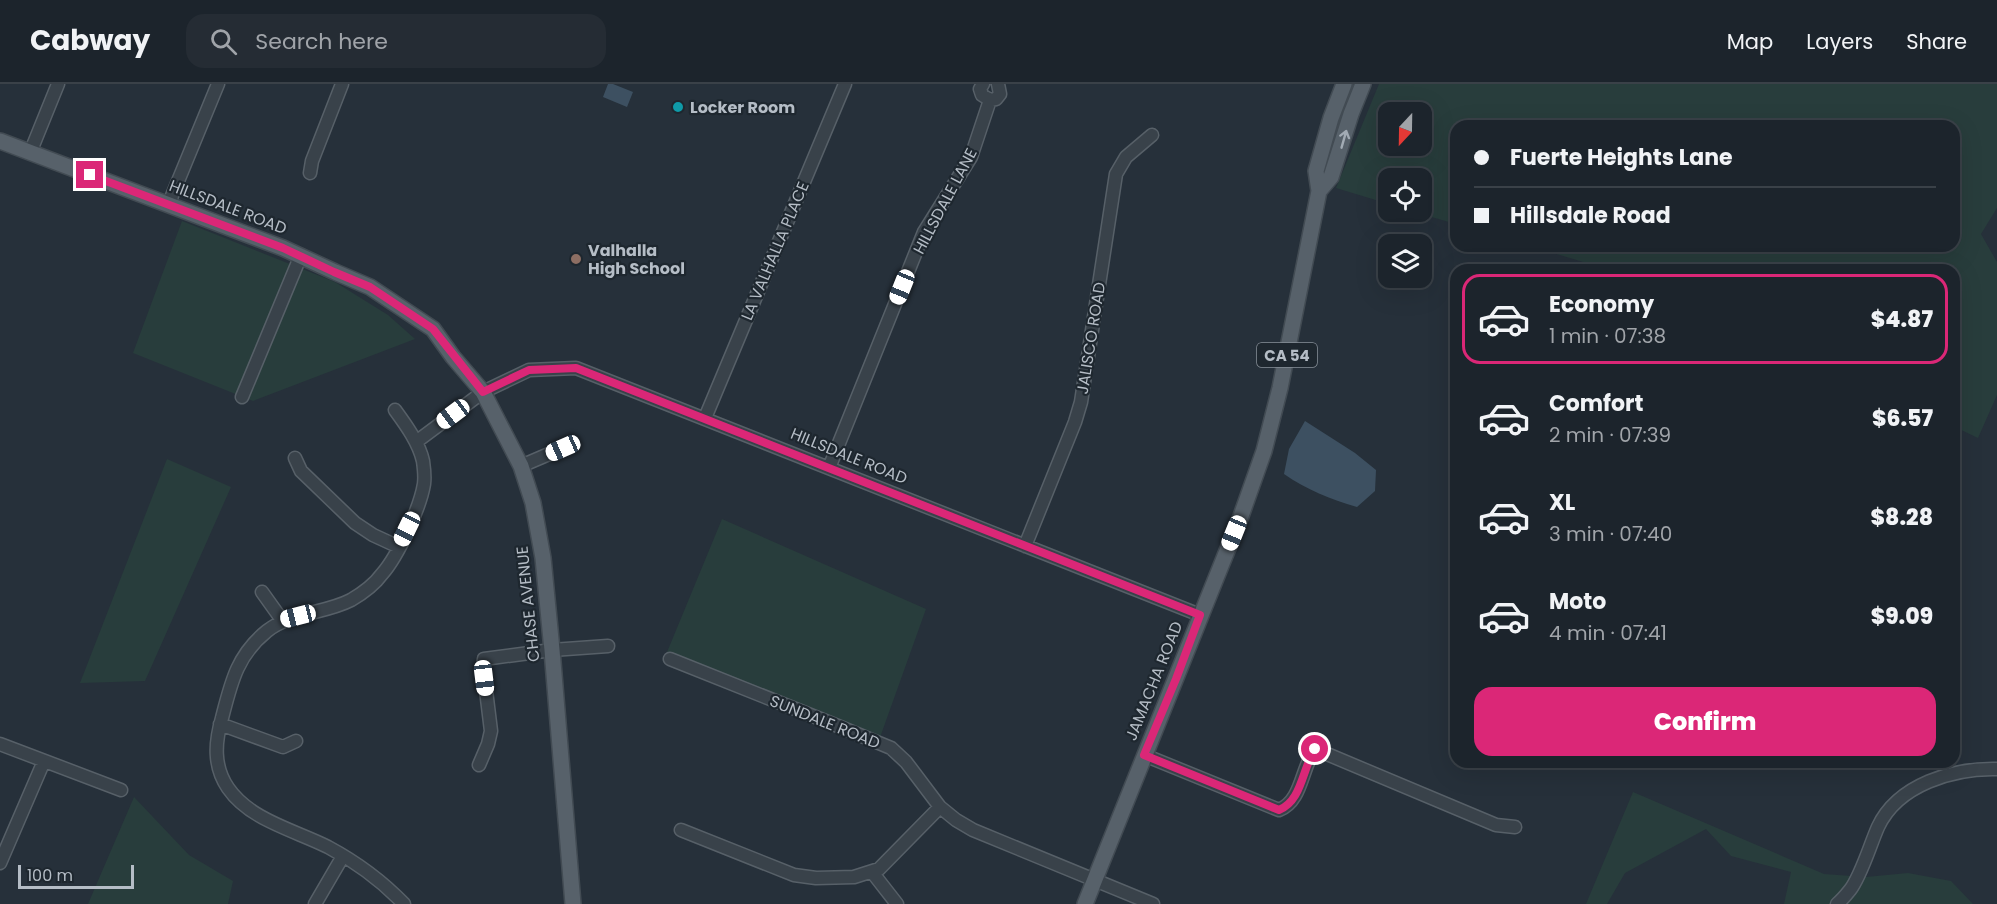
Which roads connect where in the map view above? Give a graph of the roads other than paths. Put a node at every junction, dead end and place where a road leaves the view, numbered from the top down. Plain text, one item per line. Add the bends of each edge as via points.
1 (58, 84) edge
2 (218, 84) edge
3 (342, 84) edge
4 (845, 84) edge
5 (982, 84) edge
6 (998, 84) edge
7 (1344, 84) edge
8 (1363, 84) edge
9 (990, 100) junction
10 (1152, 135) dead end
11 (0, 141) edge
12 (30, 153) junction
13 (310, 173) dead end
14 (1319, 191) junction
15 (170, 203) junction
16 (301, 255) junction
17 (433, 329) joint
18 (483, 392) junction
19 (242, 397) dead end
20 (395, 410) dead end
21 (705, 418) junction
22 (416, 442) junction
23 (563, 448) dead end
24 (296, 458) dead end
25 (521, 466) junction
26 (829, 468) junction
27 (1025, 546) junction
28 (399, 547) junction
29 (262, 592) dead end
30 (1200, 615) junction
31 (282, 620) junction
32 (608, 646) dead end
33 (552, 650) junction
34 (670, 659) dead end
35 (220, 724) junction
36 (296, 741) dead end
37 (0, 744) edge
38 (1144, 755) junction
39 (44, 761) junction
40 (479, 765) dead end
41 (1997, 769) edge
42 (121, 790) dead end
43 (940, 807) junction
44 (1515, 827) dead end
45 (681, 831) dead end
46 (343, 856) junction
47 (0, 863) edge
48 (873, 872) junction
49 (1095, 879) junction
50 (315, 904) edge
51 (404, 904) edge
52 (573, 904) edge
53 (897, 904) edge
54 (1084, 904) edge
55 (1153, 904) edge
56 (1837, 904) edge

1 - 12 street
2 - 15 street
3 - 13 street
4 - 21 street, LA VALHALLA PLACE
5 - 9 street via 982,95
6 - 9 street, HILLSDALE LANE via 1000,94
7 - 14 main road, JAMACHA ROAD / CA 54 via 1316,171
14 -> 8 main road, JAMACHA ROAD / CA 54 via 1331,177
9 - 26 street, HILLSDALE LANE via 971,157 924,232
10 - 27 street, JALISCO ROAD via 1126,157 1116,174 1081,402
11 - 12 main road, HILLSDALE ROAD
12 - 15 main road, HILLSDALE ROAD
14 - 30 main road, JAMACHA ROAD / CA 54 via 1281,388 1264,451
15 - 16 main road, HILLSDALE ROAD
16 - 17 main road, HILLSDALE ROAD via 370,287
16 - 19 street
17 - 18 main road, CHASE AVENUE
18 - 21 street, HILLSDALE ROAD via 529,370 576,368
18 - 22 street, HILLSDALE ROAD
18 - 25 main road, CHASE AVENUE
20 - 22 street
21 - 26 street, HILLSDALE ROAD
22 - 28 street via 425,482
23 - 25 street
24 - 28 street via 301,471 355,523
25 - 33 main road, CHASE AVENUE via 533,503 543,558
26 - 27 street, HILLSDALE ROAD
27 - 30 street, HILLSDALE ROAD
28 - 31 street via 383,573 359,595 329,608
29 - 31 street
30 - 38 main road, JAMACHA ROAD / CA 54
31 - 35 street via 258,639 238,665
32 - 33 street
33 - 40 street via 484,659 491,731
33 - 52 main road, CHASE AVENUE
34 - 43 street, SUNDALE ROAD via 891,748
35 - 36 street via 283,747
35 - 46 street via 217,760 235,798 257,814
37 - 39 street
38 - 44 street via 1279,810 1292,803 1315,749 1496,825
38 - 49 main road, JAMACHA ROAD / CA 54
39 - 42 street
39 - 47 street
41 - 56 street via 1934,778 1906,795 1879,824 1852,889
43 - 48 street
43 - 49 street, SUNDALE ROAD via 972,830
45 - 48 street via 794,875 854,877
46 - 50 street
46 - 51 street
48 - 53 street
49 - 54 main road, JAMACHA ROAD / CA 54
49 - 55 street, SUNDALE ROAD

